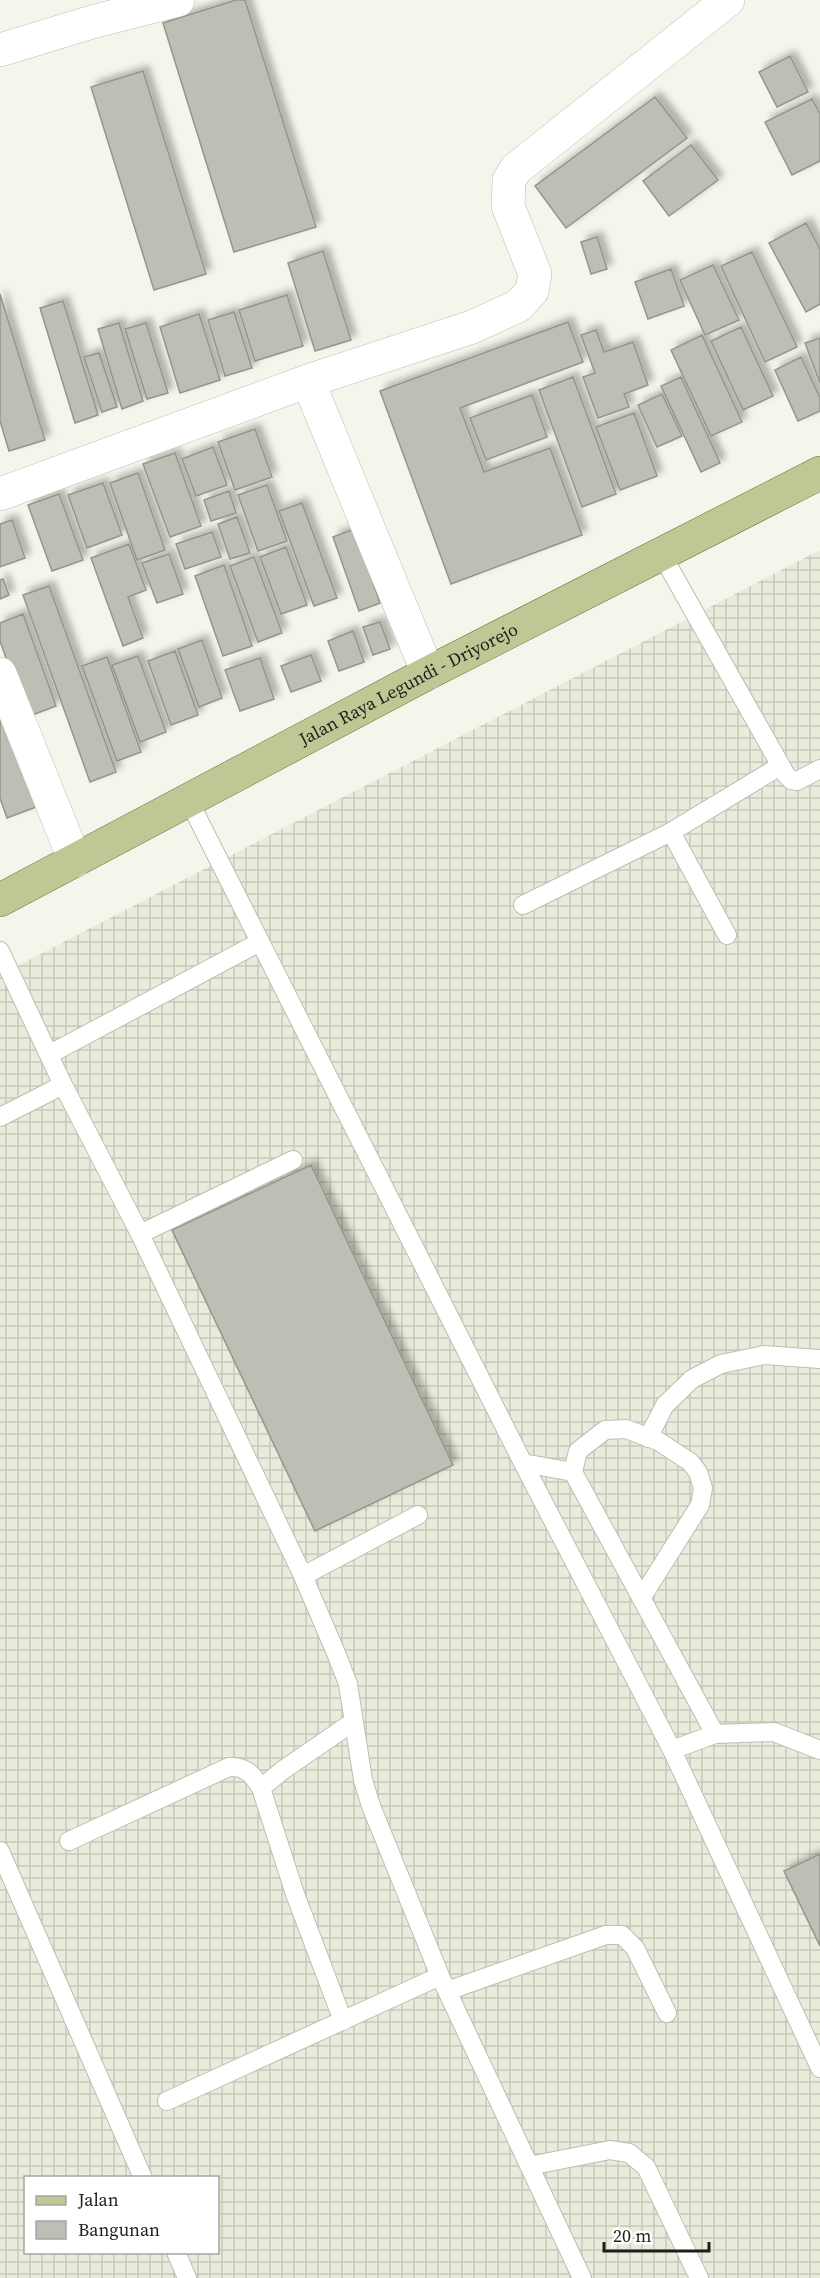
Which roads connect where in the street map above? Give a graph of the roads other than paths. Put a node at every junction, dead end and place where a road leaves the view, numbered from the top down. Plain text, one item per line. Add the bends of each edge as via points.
1 (178, 0) edge
2 (728, 0) edge
3 (0, 50) edge
4 (308, 381) junction
5 (820, 473) edge
6 (0, 494) edge
7 (662, 555) junction
8 (0, 674) edge
9 (428, 674) junction
10 (780, 766) junction
11 (820, 769) edge
12 (189, 801) junction
13 (671, 832) junction
14 (75, 861) junction
15 (0, 900) edge
16 (523, 905) dead end
17 (727, 935) dead end
18 (260, 942) junction
19 (0, 951) edge
20 (50, 1054) junction
21 (63, 1085) junction
22 (0, 1117) edge
23 (293, 1160) dead end
24 (140, 1234) junction
25 (820, 1359) edge
26 (648, 1438) junction
27 (523, 1463) junction
28 (573, 1472) junction
29 (418, 1515) dead end
30 (303, 1576) junction
31 (642, 1597) junction
32 (353, 1722) junction
33 (715, 1734) junction
34 (672, 1750) junction
35 (820, 1750) edge
36 (261, 1788) junction
37 (69, 1841) dead end
38 (0, 1851) edge
39 (444, 1983) junction
40 (667, 2013) dead end
41 (343, 2021) junction
42 (820, 2068) edge
43 (167, 2101) dead end
44 (529, 2166) junction
45 (142, 2176) edge
46 (176, 2254) edge
47 (187, 2278) edge
48 (582, 2278) edge
49 (699, 2278) edge

1 - 3 street
2 - 4 street via 512,175 508,206 535,274 532,291 518,306 472,327
4 - 6 street
4 - 9 street
5 - 7 main road, Jalan Raya Legundi - Driyorejo
7 - 9 main road, Jalan Raya Legundi - Driyorejo
7 - 10 lane
8 - 14 street
9 - 12 main road, Jalan Raya Legundi - Driyorejo
10 - 11 lane via 794,781
10 - 13 lane
12 - 14 main road, Jalan Raya Legundi - Driyorejo
12 - 18 lane
13 - 16 lane
13 - 17 lane
14 - 15 main road, Jalan Raya Legundi - Driyorejo
18 - 20 lane
18 - 27 lane
19 - 20 lane
20 - 21 lane
21 - 22 lane
21 - 24 lane
23 - 24 lane
24 - 30 lane
25 - 26 lane via 764,1355 721,1364 692,1379 665,1404
26 - 28 lane via 626,1429 605,1430 578,1451
26 - 31 lane via 690,1462 703,1488 700,1505
27 - 28 lane
27 - 34 lane
28 - 31 lane
29 - 30 lane
30 - 32 lane via 348,1684
31 - 33 lane
32 - 36 lane
32 - 39 lane via 371,1806
33 - 34 lane
33 - 35 lane via 774,1732
34 - 42 lane
36 - 37 lane via 252,1774 229,1767
36 - 41 lane via 295,1894
38 - 45 lane
39 - 40 lane via 606,1935 622,1935 635,1948
39 - 41 lane
39 - 44 lane
41 - 43 lane
44 - 48 lane
44 - 49 lane via 610,2150 629,2153 646,2167
46 - 47 lane

